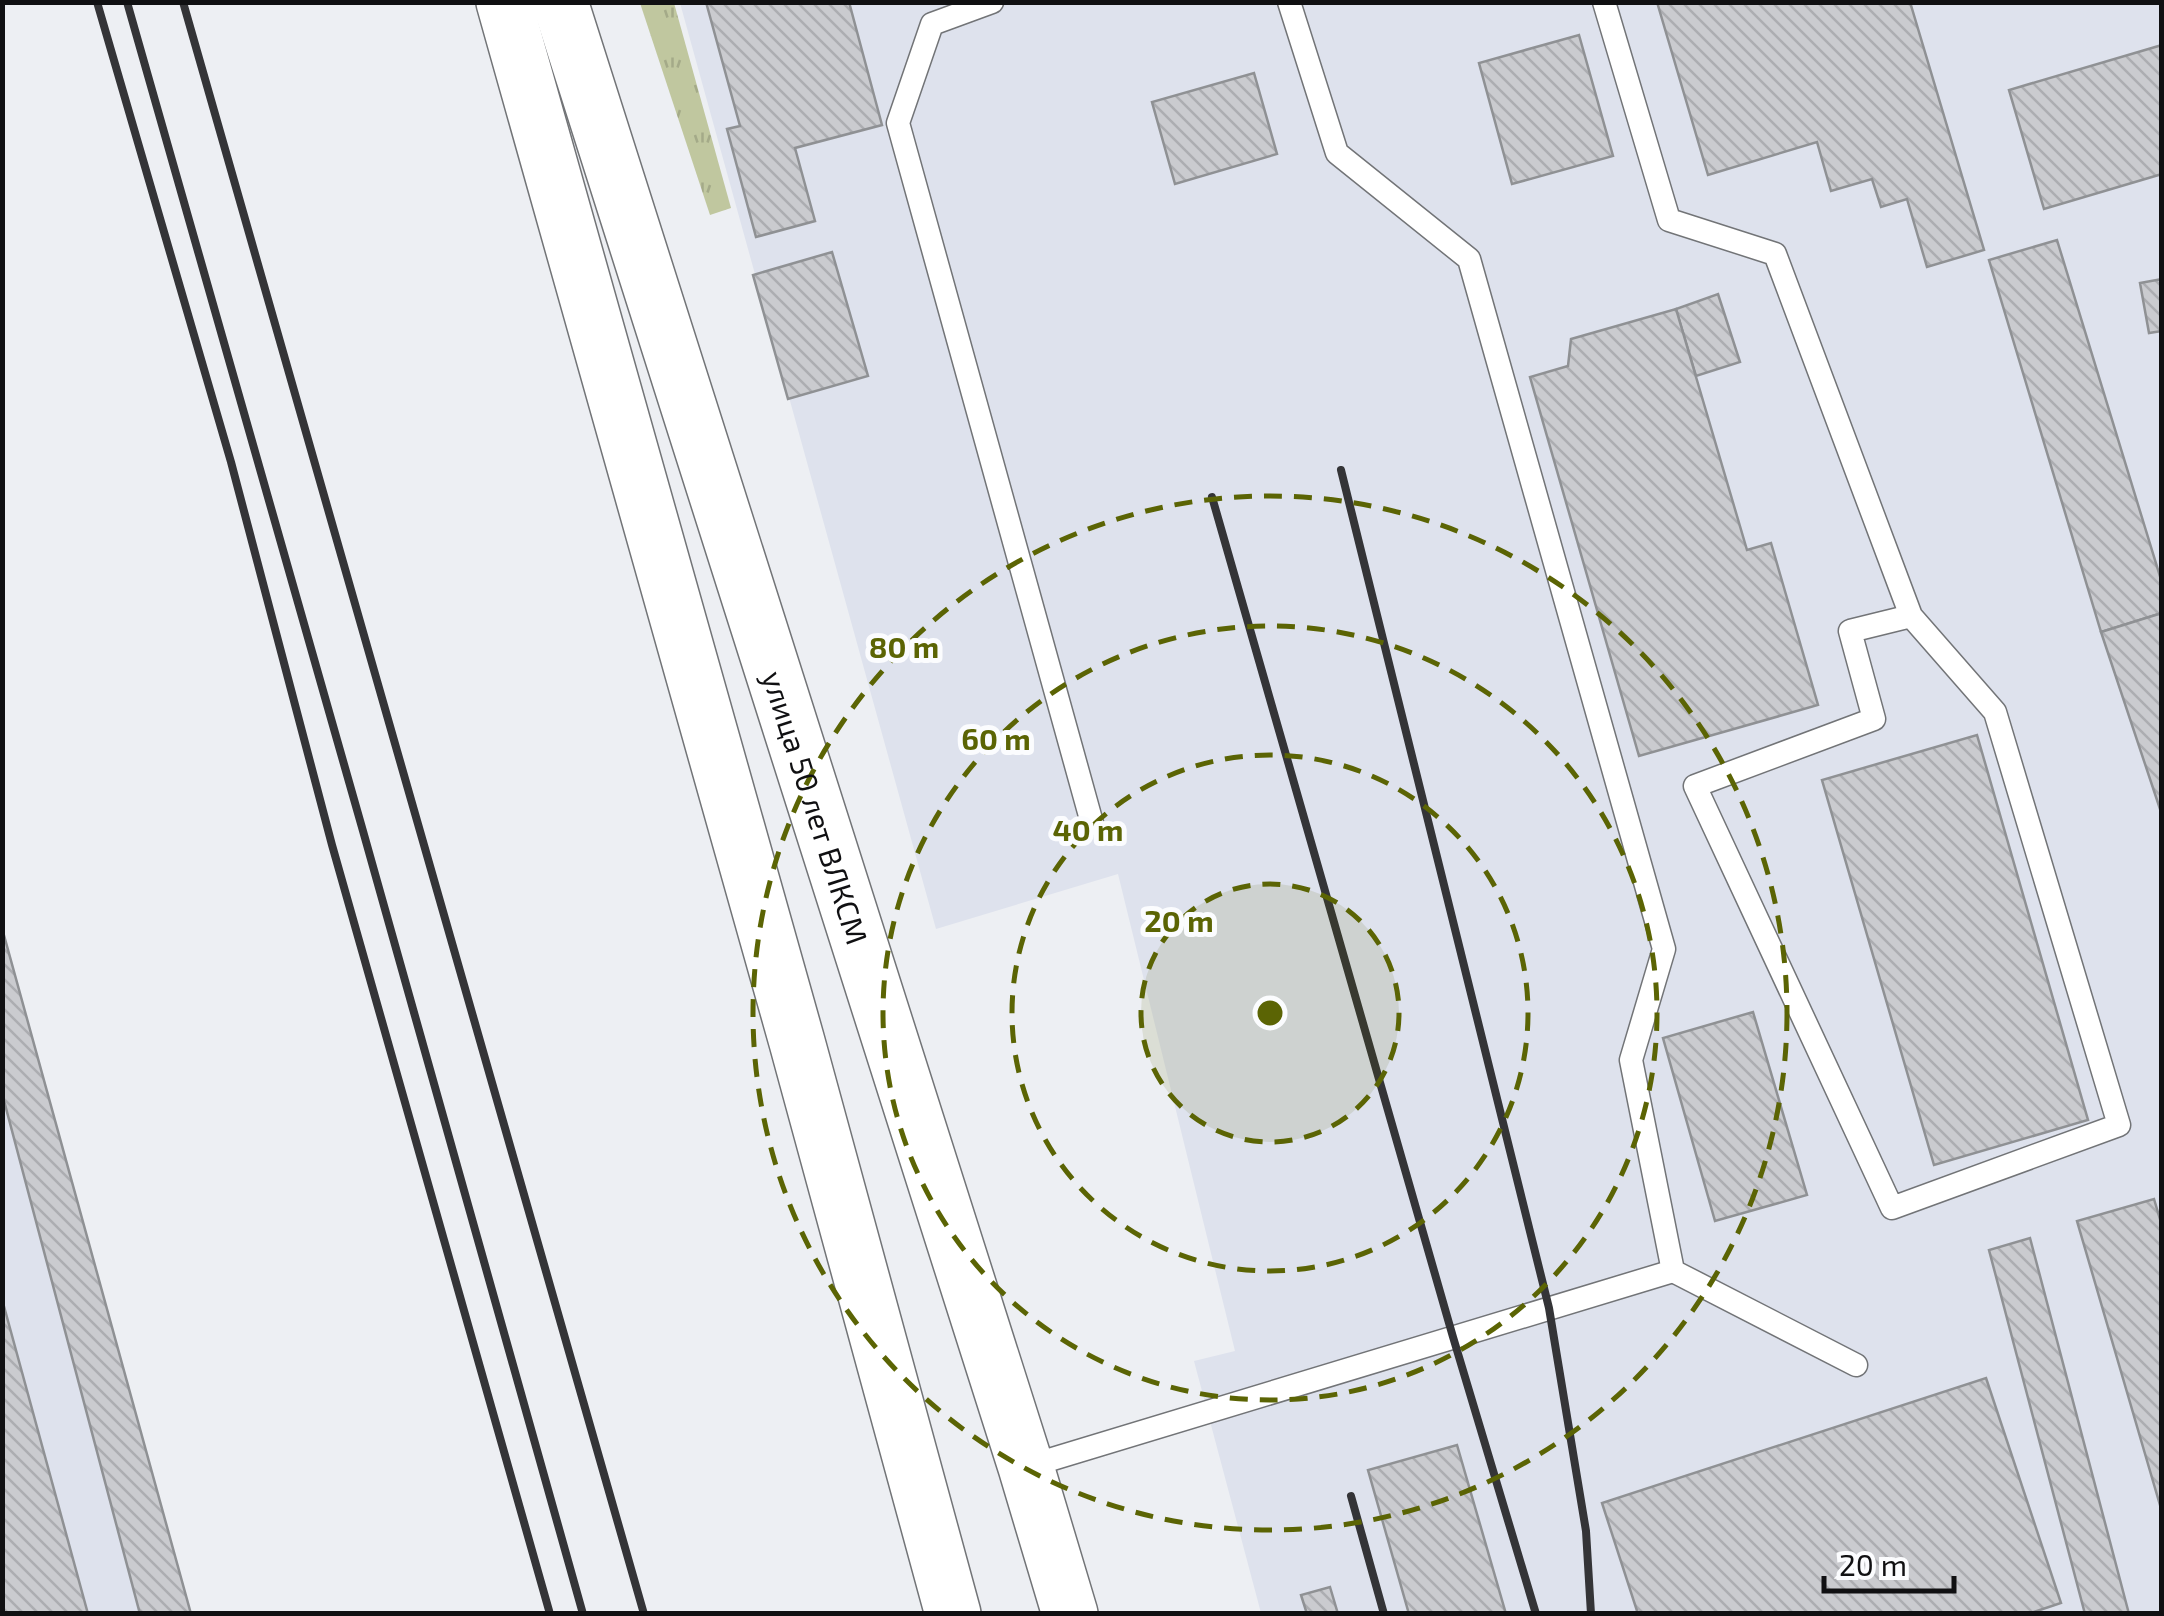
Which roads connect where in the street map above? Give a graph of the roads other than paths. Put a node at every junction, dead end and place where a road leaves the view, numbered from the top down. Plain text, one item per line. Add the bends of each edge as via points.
1 (504, 2) edge
2 (560, 2) edge
3 (992, 2) edge
4 (1289, 2) edge
5 (1604, 2) edge
6 (1911, 616) junction
7 (1092, 823) dead end
8 (1673, 1271) junction
9 (1856, 1365) dead end
10 (1026, 1466) junction
11 (1070, 1606) edge
12 (954, 1614) edge

1 - 12 street
2 - 10 street, улица 50 лет ВЛКСМ
3 - 7 lane via 932,24 898,123
4 - 8 lane via 1336,153 1470,259 1664,949 1631,1060
5 - 6 lane via 1669,220 1775,254
6 - 6 lane via 1994,712 2119,1125 1892,1208 1694,786 1874,719 1850,631
8 - 9 lane
8 - 10 lane
10 - 11 street, улица 50 лет ВЛКСМ

